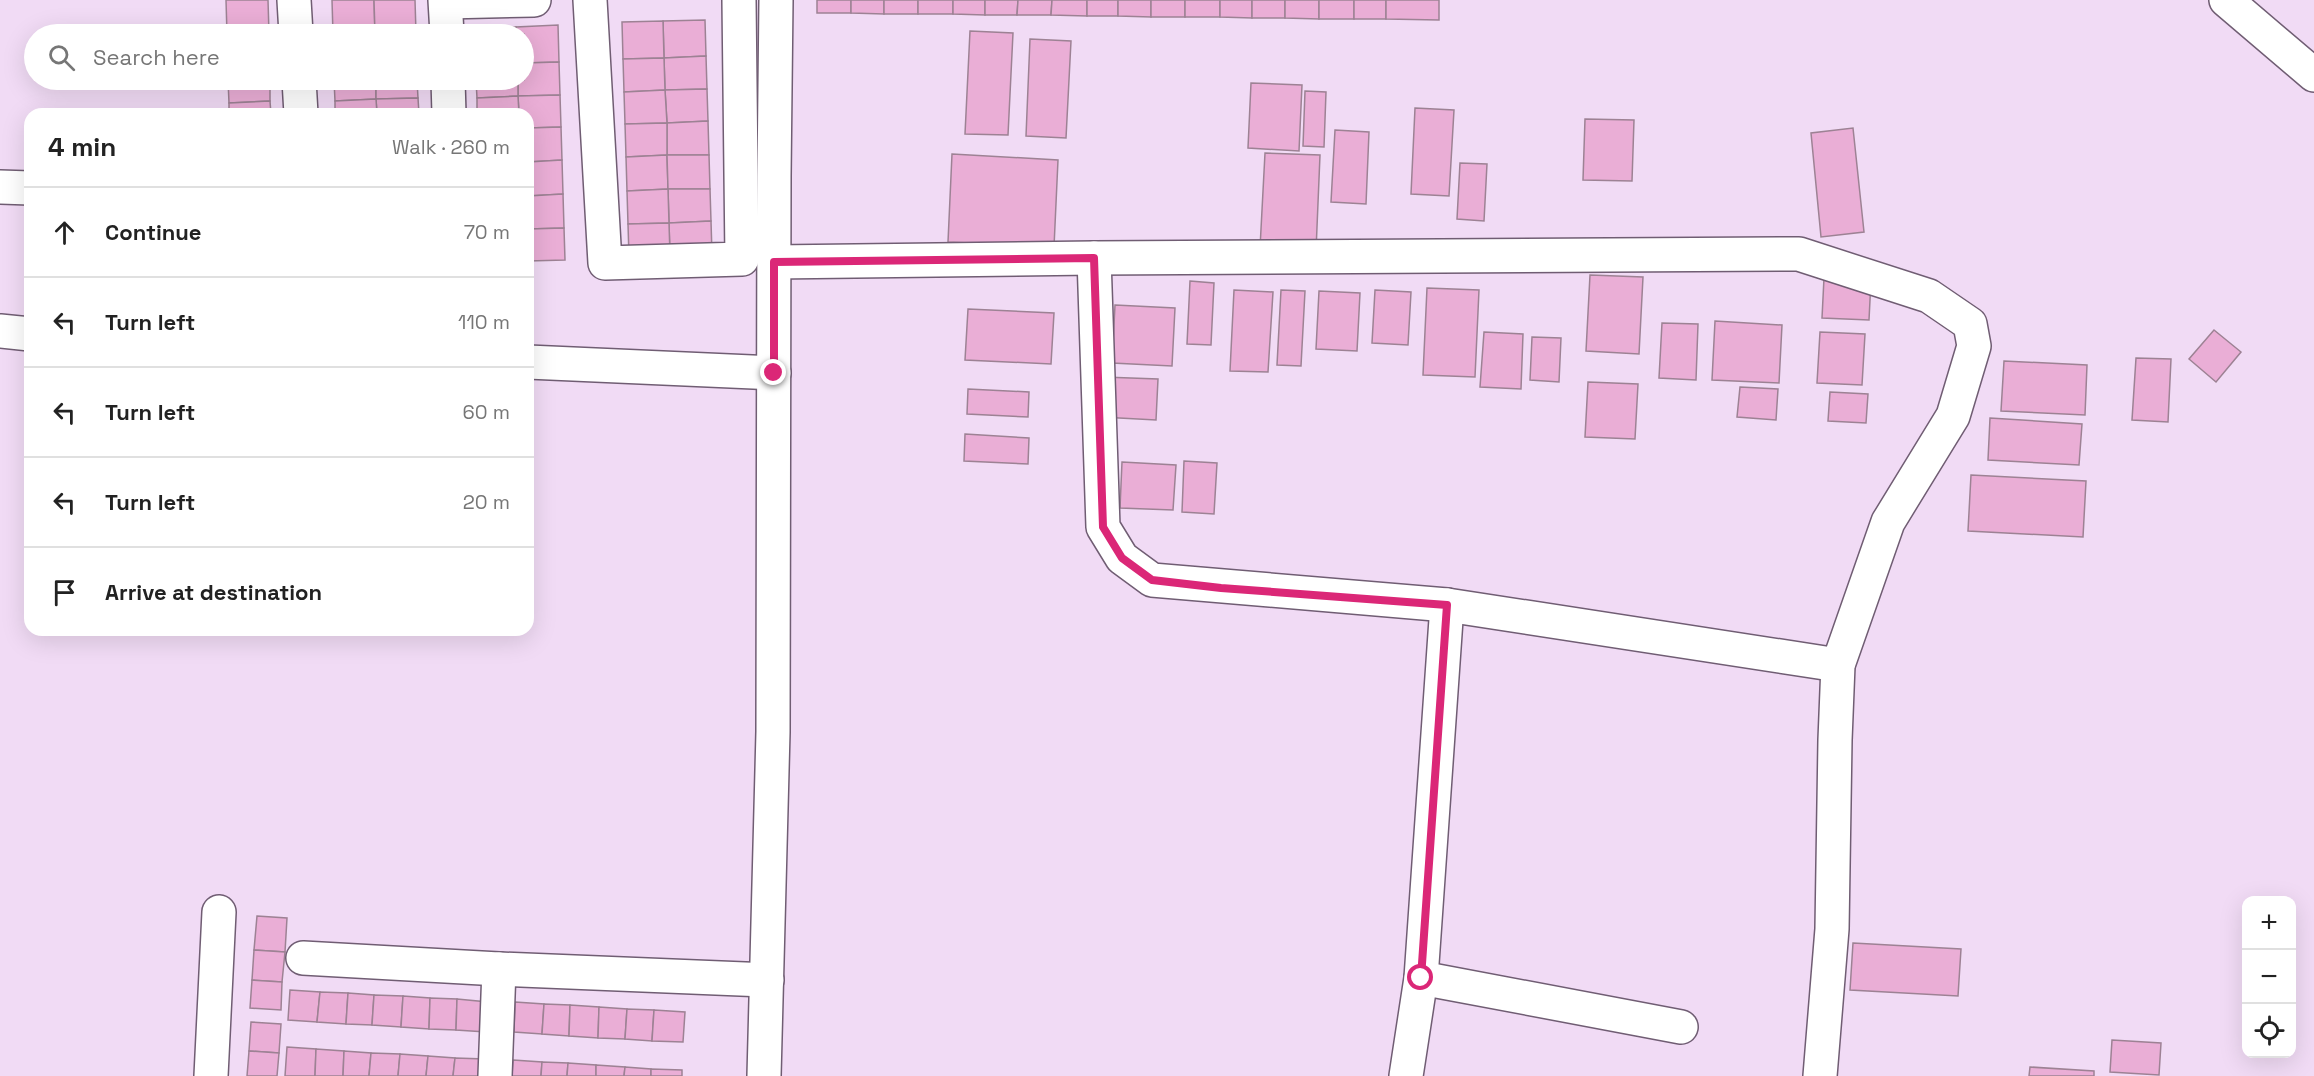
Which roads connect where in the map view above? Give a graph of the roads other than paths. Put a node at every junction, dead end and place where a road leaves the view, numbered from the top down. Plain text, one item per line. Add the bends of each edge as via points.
1 (294, 0) edge
2 (534, 0) edge
3 (590, 0) edge
4 (739, 0) edge
5 (776, 0) edge
6 (2226, 0) edge
7 (446, 1) edge
8 (295, 24) edge
9 (447, 24) edge
10 (2314, 75) edge
11 (300, 90) edge
12 (448, 90) edge
13 (301, 108) edge
14 (449, 108) edge
15 (0, 187) edge
16 (24, 188) edge
17 (1094, 258) junction
18 (774, 262) junction
19 (0, 331) edge
20 (24, 333) edge
21 (534, 362) edge
22 (774, 373) junction
23 (1447, 605) junction
24 (1838, 665) junction
25 (219, 912) dead end
26 (303, 958) dead end
27 (499, 969) junction
28 (1421, 978) junction
29 (767, 980) junction
30 (1681, 1027) dead end
31 (211, 1076) edge
32 (495, 1076) edge
33 (764, 1076) edge
34 (1406, 1076) edge
35 (1820, 1076) edge

1 - 8 street
2 - 7 street
3 - 4 street via 605,263 742,259
5 - 18 street
6 - 10 street
7 - 9 street
11 - 13 street
12 - 14 street
15 - 16 street
17 - 18 street
17 - 23 street via 1103,527 1122,558 1152,580
17 - 24 street via 1799,254 1929,296 1970,324 1974,346 1953,416 1888,522
18 - 22 street
19 - 20 street
21 - 22 street
22 - 29 street via 773,732
23 - 24 street
23 - 28 street
24 - 35 street via 1832,929
25 - 31 street
26 - 27 street
27 - 29 street
27 - 32 street
28 - 30 street
28 - 34 street
29 - 33 street

